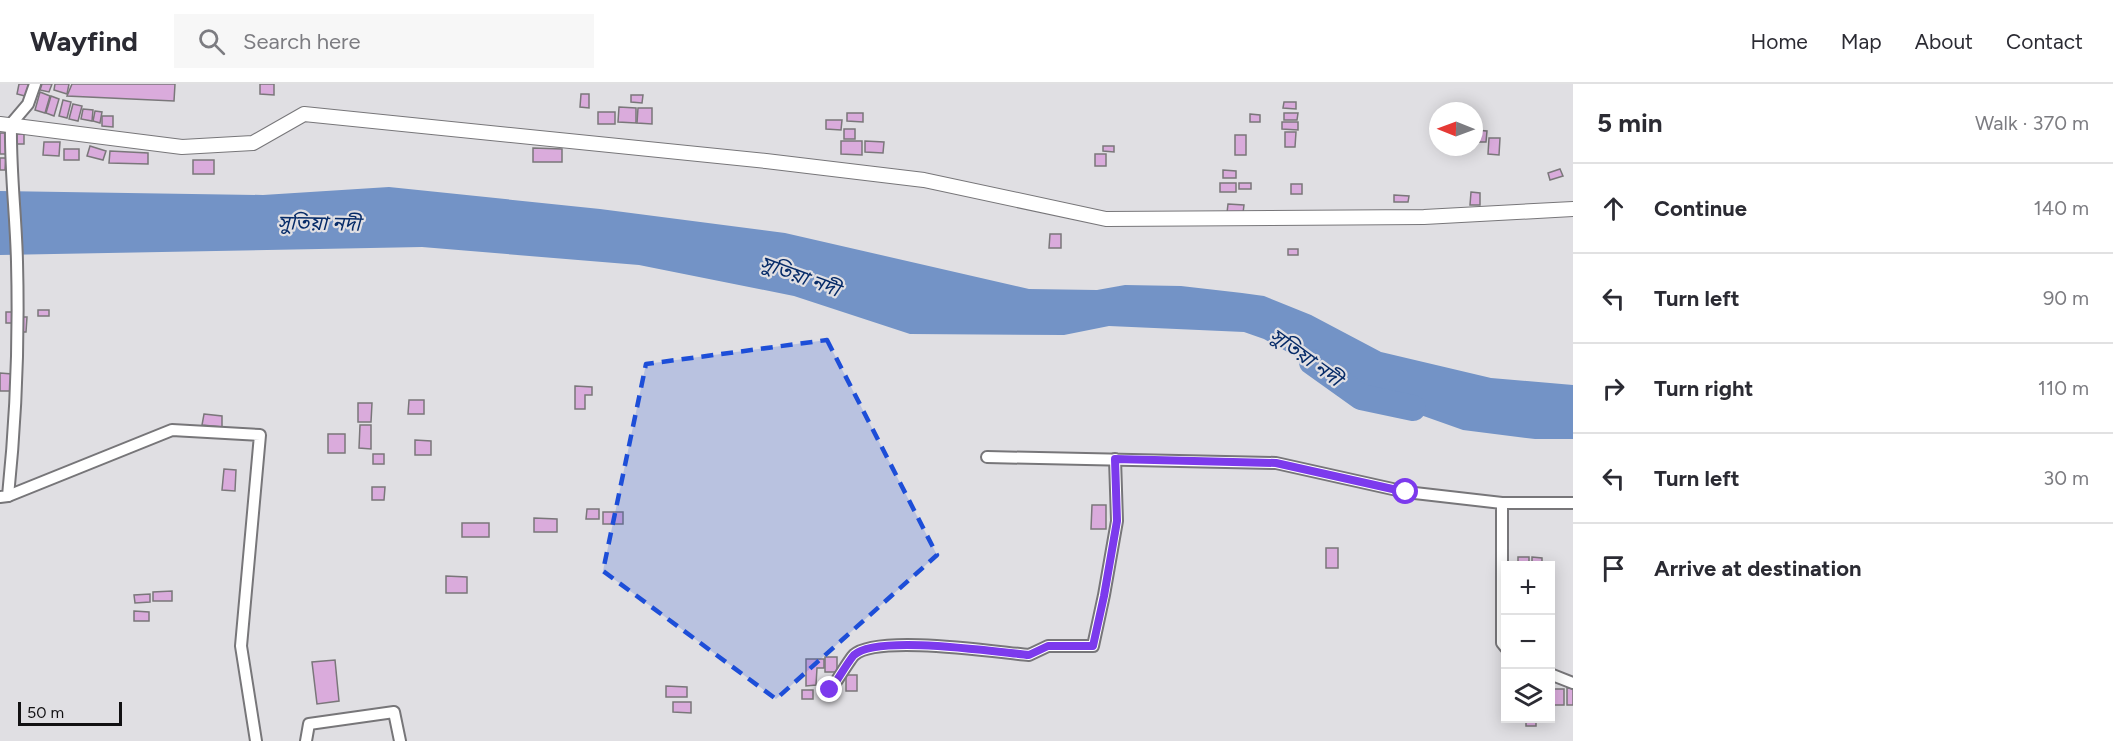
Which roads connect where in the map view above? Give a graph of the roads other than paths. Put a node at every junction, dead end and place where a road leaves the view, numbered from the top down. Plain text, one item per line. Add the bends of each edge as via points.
1 (35, 84) edge
2 (5, 124) edge
3 (1573, 209) edge
4 (987, 457) dead end
5 (1115, 459) junction
6 (4, 497) edge
7 (1502, 502) junction
8 (1573, 503) edge
9 (1502, 615) edge
10 (1555, 676) edge
11 (1573, 683) edge
12 (830, 690) dead end
13 (256, 741) edge
14 (306, 741) edge
15 (400, 741) edge

1 - 2 street via 28,104
2 - 3 street via 182,147 253,143 304,114 924,180 1106,219 1424,217
2 - 6 street via 14,190 17,263 14,424
4 - 5 street
5 - 7 street via 1276,463 1406,492
5 - 12 street via 1117,521 1093,646 1048,646 1029,655 904,645 869,648 854,655
6 - 13 street via 172,430 260,435 241,646
7 - 8 street
7 - 9 street
10 - 11 street
14 - 15 street via 309,724 394,712

